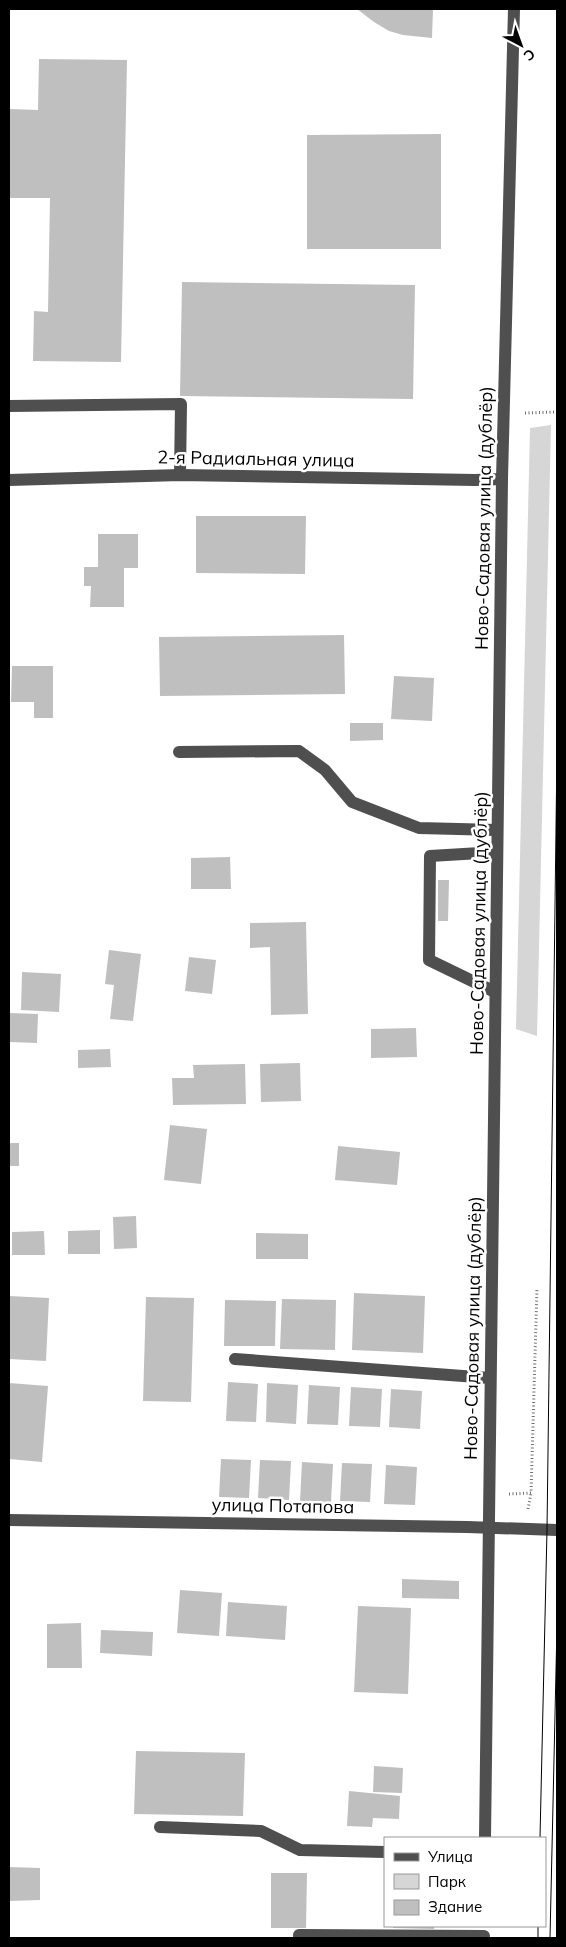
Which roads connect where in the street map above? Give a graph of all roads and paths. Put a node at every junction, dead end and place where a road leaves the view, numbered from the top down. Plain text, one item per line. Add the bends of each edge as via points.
1 (514, 9) edge
2 (9, 406) edge
3 (520, 412) dead end
4 (557, 412) edge
5 (180, 475) junction
6 (502, 479) junction
7 (9, 480) edge
8 (179, 752) dead end
9 (497, 830) junction
10 (497, 852) junction
11 (495, 992) junction
12 (537, 1288) dead end
13 (236, 1359) dead end
14 (490, 1378) junction
15 (488, 1495) junction
16 (9, 1520) edge
17 (489, 1527) junction
18 (557, 1530) edge
19 (160, 1827) dead end
20 (485, 1837) edge
21 (384, 1852) edge
22 (484, 1933) edge
23 (299, 1938) edge

1 - 6 street, Ново-Садовая улица (дублёр)
2 - 5 street via 181,404
3 - 4 path
5 - 6 street, 2-я Радиальная улица
5 - 7 street, 2-я Радиальная улица
6 - 9 street, Ново-Садовая улица (дублёр)
8 - 9 street via 299,751 324,770 352,802 419,828
9 - 10 street, Ново-Садовая улица (дублёр)
10 - 11 street, Ново-Садовая улица (дублёр)
10 - 11 street via 430,856 429,960
11 - 14 street, Ново-Садовая улица (дублёр)
12 - 15 path via 531,1493
13 - 14 street
14 - 15 street, Ново-Садовая улица (дублёр)
15 - 17 street, Ново-Садовая улица (дублёр)
16 - 17 street, улица Потапова
17 - 18 street, улица Потапова
17 - 20 street, Ново-Садовая улица (дублёр)
19 - 21 street via 261,1830 300,1850
22 - 23 street

